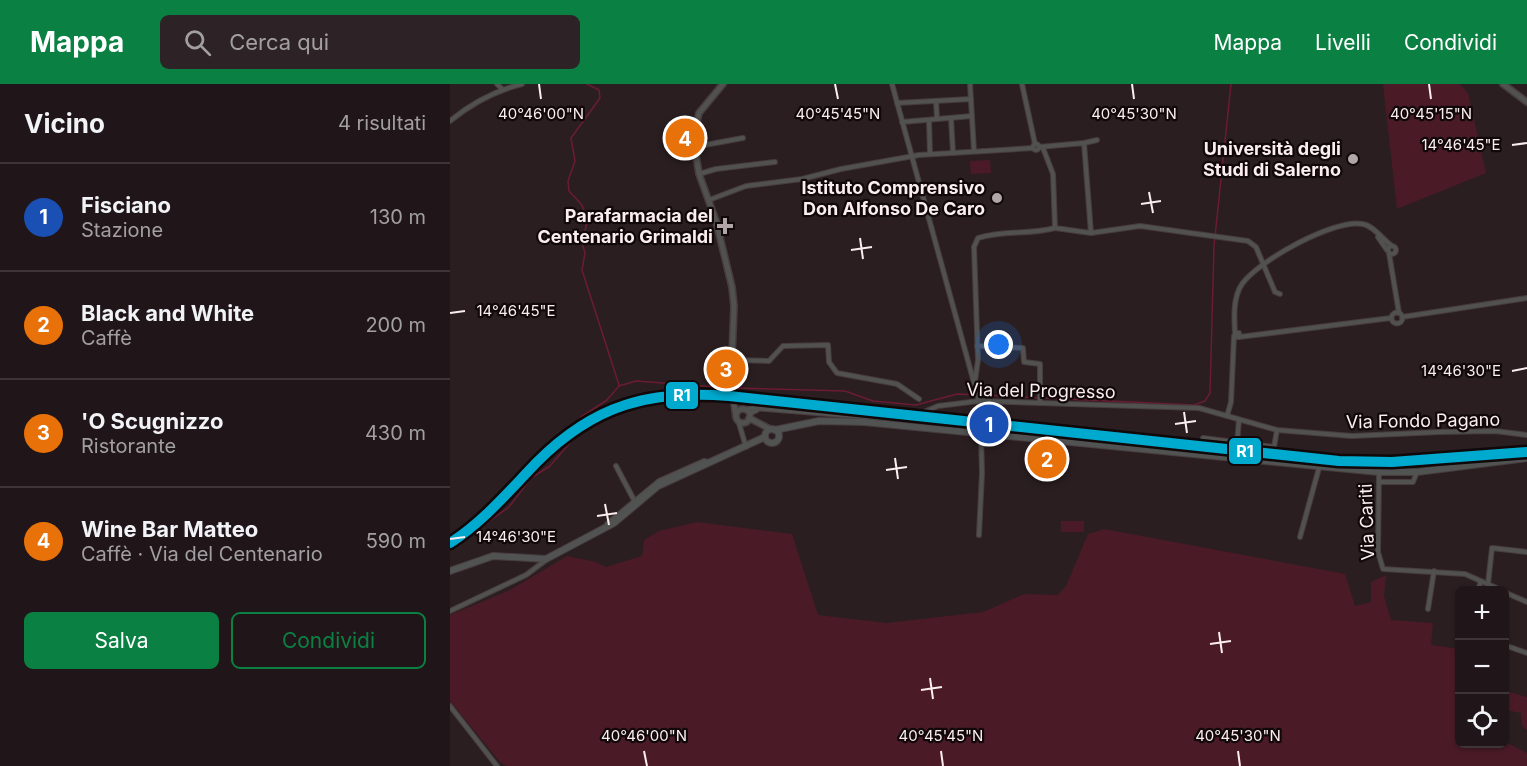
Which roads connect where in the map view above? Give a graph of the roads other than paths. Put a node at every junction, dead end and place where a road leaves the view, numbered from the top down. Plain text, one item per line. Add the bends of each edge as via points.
1 (497, 84) edge
2 (522, 84) edge
3 (723, 84) edge
4 (892, 84) edge
5 (970, 84) edge
6 (1022, 84) edge
7 (1503, 84) edge
8 (502, 89) junction
9 (971, 99) junction
10 (936, 101) junction
11 (1527, 102) edge
12 (897, 103) junction
13 (972, 116) junction
14 (951, 118) junction
15 (937, 119) junction
16 (928, 120) junction
17 (450, 121) edge
18 (903, 122) junction
19 (743, 138) dead end
20 (1097, 140) dead end
21 (1084, 143) junction
22 (1037, 146) junction
23 (694, 148) junction
24 (974, 151) junction
25 (953, 153) junction
26 (930, 154) junction
27 (912, 157) junction
28 (776, 162) dead end
29 (699, 174) junction
30 (709, 200) junction
31 (1055, 228) junction
32 (1091, 233) junction
33 (1376, 233) junction
34 (1392, 246) junction
35 (1388, 252) junction
36 (1395, 253) junction
37 (1263, 266) junction
38 (1392, 269) junction
39 (1280, 294) dead end
40 (1527, 297) edge
41 (1396, 301) junction
42 (1401, 315) junction
43 (1392, 316) junction
44 (1237, 335) junction
45 (977, 346) junction
46 (733, 360) junction
47 (975, 381) junction
48 (919, 399) dead end
49 (979, 399) junction
50 (1040, 402) junction
51 (736, 405) junction
52 (746, 415) junction
53 (1227, 416) junction
54 (737, 418) junction
55 (1239, 420) junction
56 (800, 425) junction
57 (1277, 430) junction
58 (769, 432) junction
59 (981, 433) junction
60 (1319, 434) joint
61 (1527, 435) edge
62 (1203, 438) dead end
63 (775, 441) junction
64 (1237, 442) junction
65 (748, 446) junction
66 (1527, 458) edge
67 (710, 462) junction
68 (616, 466) dead end
69 (1319, 468) junction
70 (1379, 472) junction
71 (1417, 472) junction
72 (1379, 482) junction
73 (634, 500) junction
74 (603, 527) dead end
75 (979, 535) dead end
76 (1300, 537) dead end
77 (1527, 552) edge
78 (546, 559) junction
79 (1434, 571) junction
80 (450, 572) edge
81 (1481, 581) junction
82 (1488, 584) junction
83 (1480, 586) edge
84 (1492, 586) edge
85 (1509, 594) edge
86 (1527, 602) edge
87 (1428, 609) dead end
88 (450, 611) edge
89 (1509, 647) edge
90 (1527, 653) edge
91 (450, 706) edge
92 (497, 766) edge

1 - 8 street
2 - 8 street
3 - 23 street via 694,122
4 - 12 street
5 - 9 street
6 - 22 street
7 - 11 street
8 - 17 street
9 - 10 street
9 - 13 street
10 - 12 street
10 - 15 street
12 - 18 street
13 - 14 street
13 - 24 street
14 - 15 street
14 - 25 street
15 - 16 street
16 - 18 street
16 - 26 street
18 - 27 street
19 - 23 street
20 - 21 street
21 - 22 street
21 - 32 street
22 - 24 street
22 - 31 street via 1053,174
23 - 29 street
24 - 25 street
25 - 26 street
26 - 27 street
27 - 30 street via 746,186
27 - 47 street
28 - 29 street
29 - 30 street
30 - 46 street via 732,287
31 - 32 street
31 - 45 street via 1037,233 993,233 978,238 974,247
32 - 37 street via 1140,226 1253,243
33 - 34 street
33 - 35 street
33 - 37 street via 1361,223 1341,225 1314,234
34 - 35 street
34 - 36 street
35 - 36 street
35 - 38 street
36 - 38 street
37 - 39 street via 1275,292
37 - 44 street via 1242,285 1236,297
38 - 41 street
40 - 42 street
41 - 42 street
41 - 43 street
42 - 43 street
42 - 43 street via 1397,323
43 - 44 street
44 - 53 street
45 - 47 street
45 - 50 street via 1023,348 1024,362 1040,364
46 - 48 street via 769,362 783,346 828,345 829,362 837,373 897,384
46 - 51 street via 731,382
47 - 49 street
49 - 50 street, Via del Progresso
49 - 52 street, Via del Progresso via 938,406 905,420 764,409
50 - 53 street, Via del Progresso via 1199,408
51 - 52 street
51 - 54 street
52 - 54 street
52 - 54 street
52 - 58 street
53 - 55 street, Via del Progresso
54 - 65 street
55 - 57 street, Via del Progresso
55 - 64 street
56 - 58 main road
56 - 59 main road via 840,420
56 - 63 main road
57 - 60 street, Via del Progresso
57 - 64 street via 1274,447
58 - 63 main road
58 - 63 main road
58 - 65 main road
59 - 69 main road
59 - 75 street
60 - 61 street, Via Fondo Pagano via 1495,431
62 - 64 street
63 - 65 main road
65 - 67 main road
66 - 71 main road
67 - 73 street via 704,461 659,481
67 - 78 main road via 658,486 614,523
68 - 73 street
69 - 70 main road
69 - 76 street
70 - 71 main road
70 - 72 street, Via Cariti
71 - 72 street via 1413,482
72 - 79 street, Via Cariti via 1380,564 1389,571
73 - 74 street
77 - 82 street via 1492,548
78 - 80 main road via 493,556
78 - 88 street via 526,575
79 - 81 street, Via Cariti via 1472,576
79 - 87 street
81 - 82 street, Via Cariti
81 - 83 street
82 - 84 street, Via Cariti
85 - 86 street, Via Cariti
89 - 90 street
91 - 92 street

